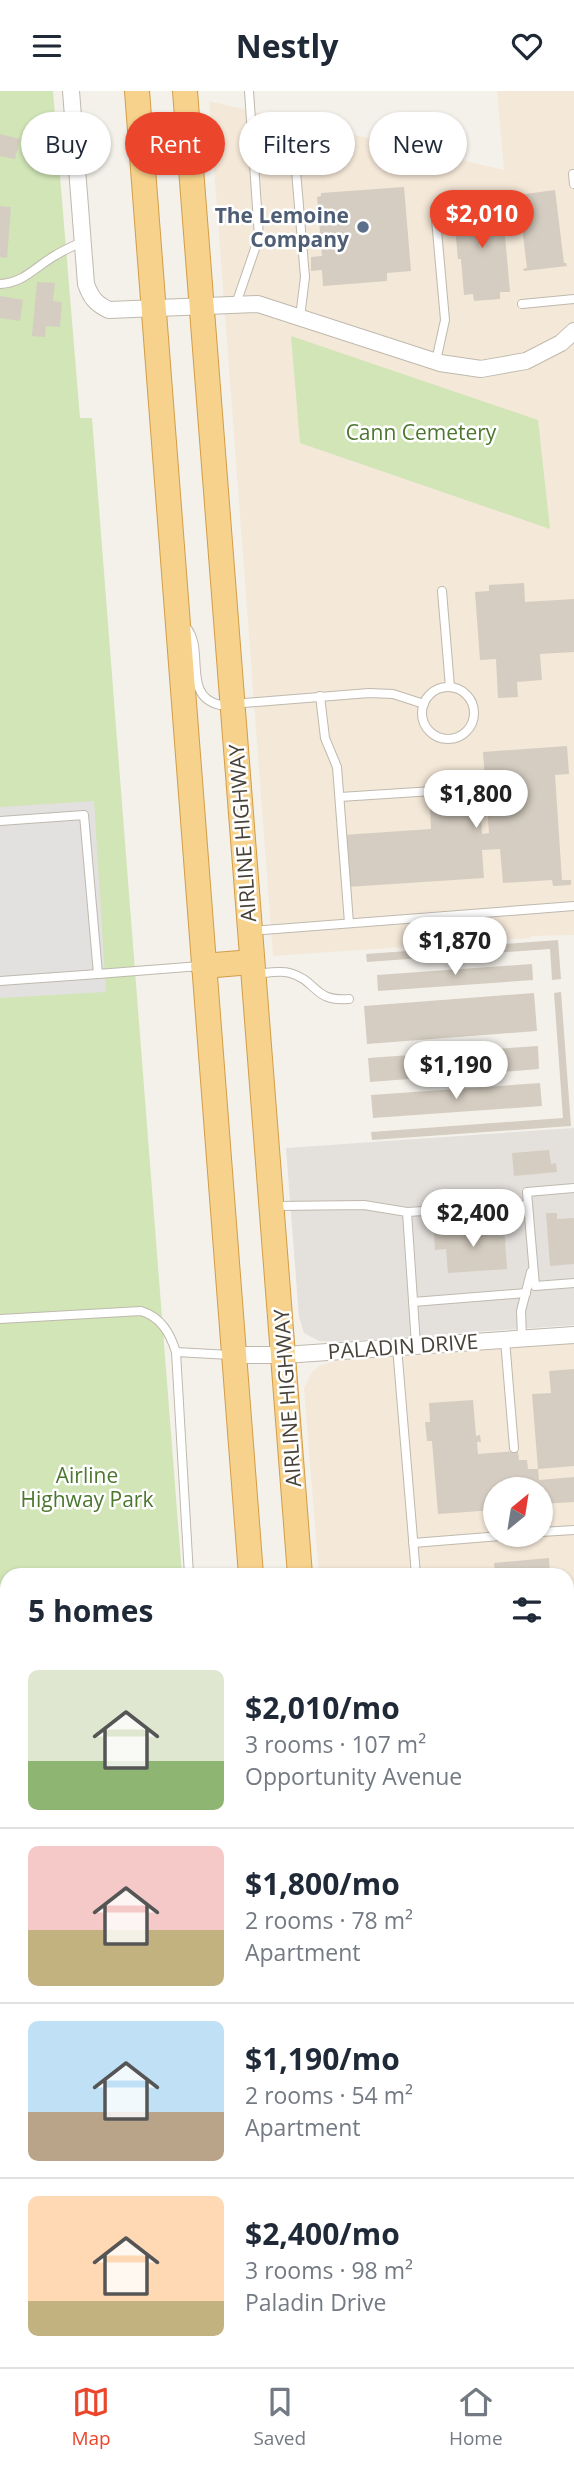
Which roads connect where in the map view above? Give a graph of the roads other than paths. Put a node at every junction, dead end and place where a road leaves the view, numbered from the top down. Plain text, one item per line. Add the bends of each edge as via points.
1 (71, 91) edge
2 (137, 91) edge
3 (185, 91) edge
4 (248, 91) edge
5 (250, 112) edge
6 (573, 174) edge
7 (255, 175) edge
8 (296, 175) edge
9 (574, 184) edge
10 (435, 208) dead end
11 (82, 242) junction
12 (0, 284) edge
13 (574, 299) edge
14 (236, 303) junction
15 (522, 304) dead end
16 (202, 305) junction
17 (154, 307) junction
18 (300, 317) junction
19 (574, 331) edge
20 (436, 361) junction
21 (442, 591) dead end
22 (177, 617) junction
23 (450, 687) junction
24 (320, 696) junction
25 (232, 703) junction
26 (424, 704) junction
27 (433, 791) dead end
28 (340, 797) junction
29 (0, 821) edge
30 (574, 906) edge
31 (349, 923) junction
32 (249, 931) junction
33 (203, 966) junction
34 (252, 968) junction
35 (98, 974) junction
36 (0, 981) edge
37 (349, 999) dead end
38 (574, 1188) edge
39 (528, 1205) junction
40 (272, 1206) junction
41 (407, 1212) junction
42 (533, 1265) junction
43 (574, 1283) edge
44 (526, 1293) junction
45 (413, 1302) junction
46 (0, 1319) edge
47 (574, 1335) edge
48 (513, 1339) junction
49 (416, 1345) junction
50 (397, 1347) junction
51 (176, 1353) junction
52 (233, 1355) junction
53 (284, 1355) junction
54 (514, 1448) dead end
55 (574, 1530) edge
56 (553, 1531) edge
57 (483, 1537) edge
58 (413, 1543) junction
59 (188, 1568) edge
60 (250, 1568) edge
61 (299, 1568) edge
62 (415, 1568) edge

1 - 11 street
2 - 17 highway
3 - 16 highway, AIRLINE HIGHWAY
4 - 5 lane
6 - 9 lane
7 - 14 lane via 259,237
8 - 18 lane via 305,277
10 - 20 lane via 445,320
11 - 12 lane via 31,274
11 - 17 street via 90,297 109,310
13 - 15 lane
14 - 16 street
14 - 18 street via 258,303
16 - 17 street
16 - 25 highway, AIRLINE HIGHWAY
17 - 22 highway
18 - 20 street
19 - 20 street via 526,361 481,369
21 - 23 lane
22 - 25 lane via 192,634 197,687 203,697 220,705
22 - 33 highway
23 - 26 lane via 431,693
23 - 26 lane via 463,691 473,705 472,722 461,735 444,738 430,731 422,716
24 - 25 lane
24 - 26 lane via 393,694
24 - 28 lane
25 - 32 highway, AIRLINE HIGHWAY
27 - 28 lane
28 - 31 lane
29 - 35 lane via 84,815
30 - 31 lane
31 - 32 lane
32 - 34 highway, AIRLINE HIGHWAY
33 - 34 highway
33 - 35 lane
33 - 52 highway
34 - 37 lane via 290,973 329,1000
34 - 40 highway, AIRLINE HIGHWAY
35 - 36 lane
38 - 39 lane via 527,1192
39 - 41 lane
39 - 42 lane
40 - 41 lane via 364,1205
40 - 53 highway, AIRLINE HIGHWAY
41 - 45 lane
42 - 43 lane via 535,1286
42 - 44 lane
44 - 45 lane
44 - 48 lane
45 - 49 lane
46 - 51 lane via 141,1311 161,1323
47 - 48 street, PALADIN DRIVE
48 - 49 street, PALADIN DRIVE
48 - 54 lane
49 - 50 street, PALADIN DRIVE
50 - 53 street, PALADIN DRIVE
50 - 58 lane
51 - 52 lane
51 - 59 lane
52 - 53 street, PALADIN DRIVE
52 - 60 highway
53 - 61 highway, AIRLINE HIGHWAY
55 - 56 lane
57 - 58 lane
58 - 62 lane

